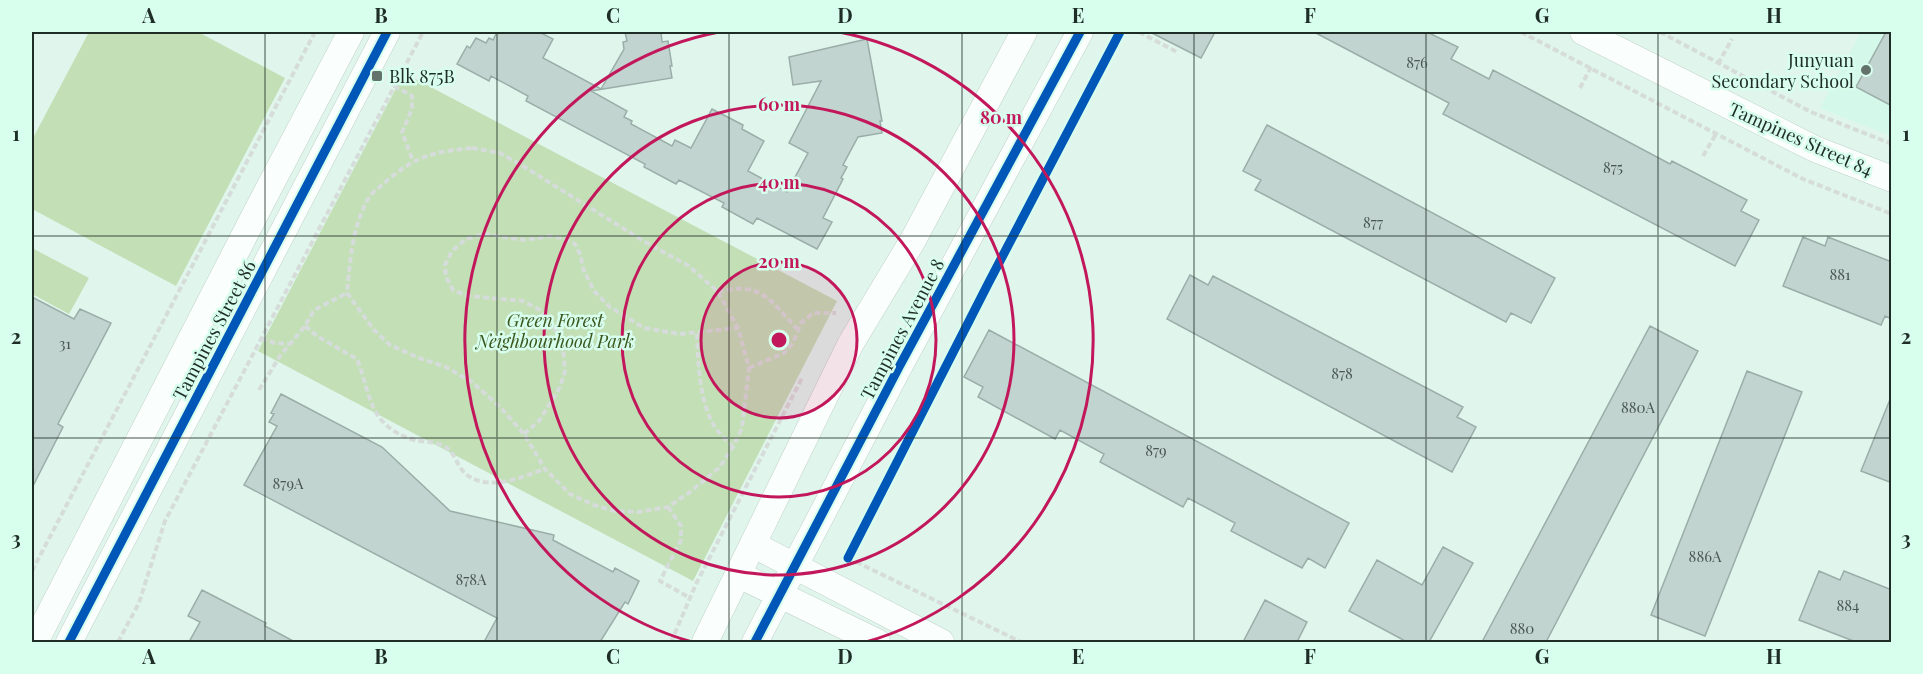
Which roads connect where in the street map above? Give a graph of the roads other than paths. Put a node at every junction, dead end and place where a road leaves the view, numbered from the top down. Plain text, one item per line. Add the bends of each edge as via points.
1 (351, 32) edge
2 (387, 32) edge
3 (1024, 32) edge
4 (1080, 32) edge
5 (1584, 32) edge
6 (1892, 179) edge
7 (754, 545) junction
8 (796, 566) junction
9 (739, 575) junction
10 (781, 596) junction
11 (35, 642) edge
12 (69, 642) edge
13 (705, 642) edge
14 (755, 642) edge
15 (877, 642) edge
16 (941, 642) edge

1 - 11 street, Tampines Street 86
2 - 12 street, Tampines Street 86
3 - 7 street, Tampines Avenue 8 via 913,240 851,343
4 - 8 street, Tampines Avenue 8
5 - 6 street, Tampines Street 84 via 1815,149
7 - 8 street
7 - 9 street, Tampines Avenue 8
8 - 10 street, Tampines Avenue 8
8 - 16 street
9 - 10 street
9 - 13 street, Tampines Avenue 8
10 - 14 street, Tampines Avenue 8
10 - 15 street

